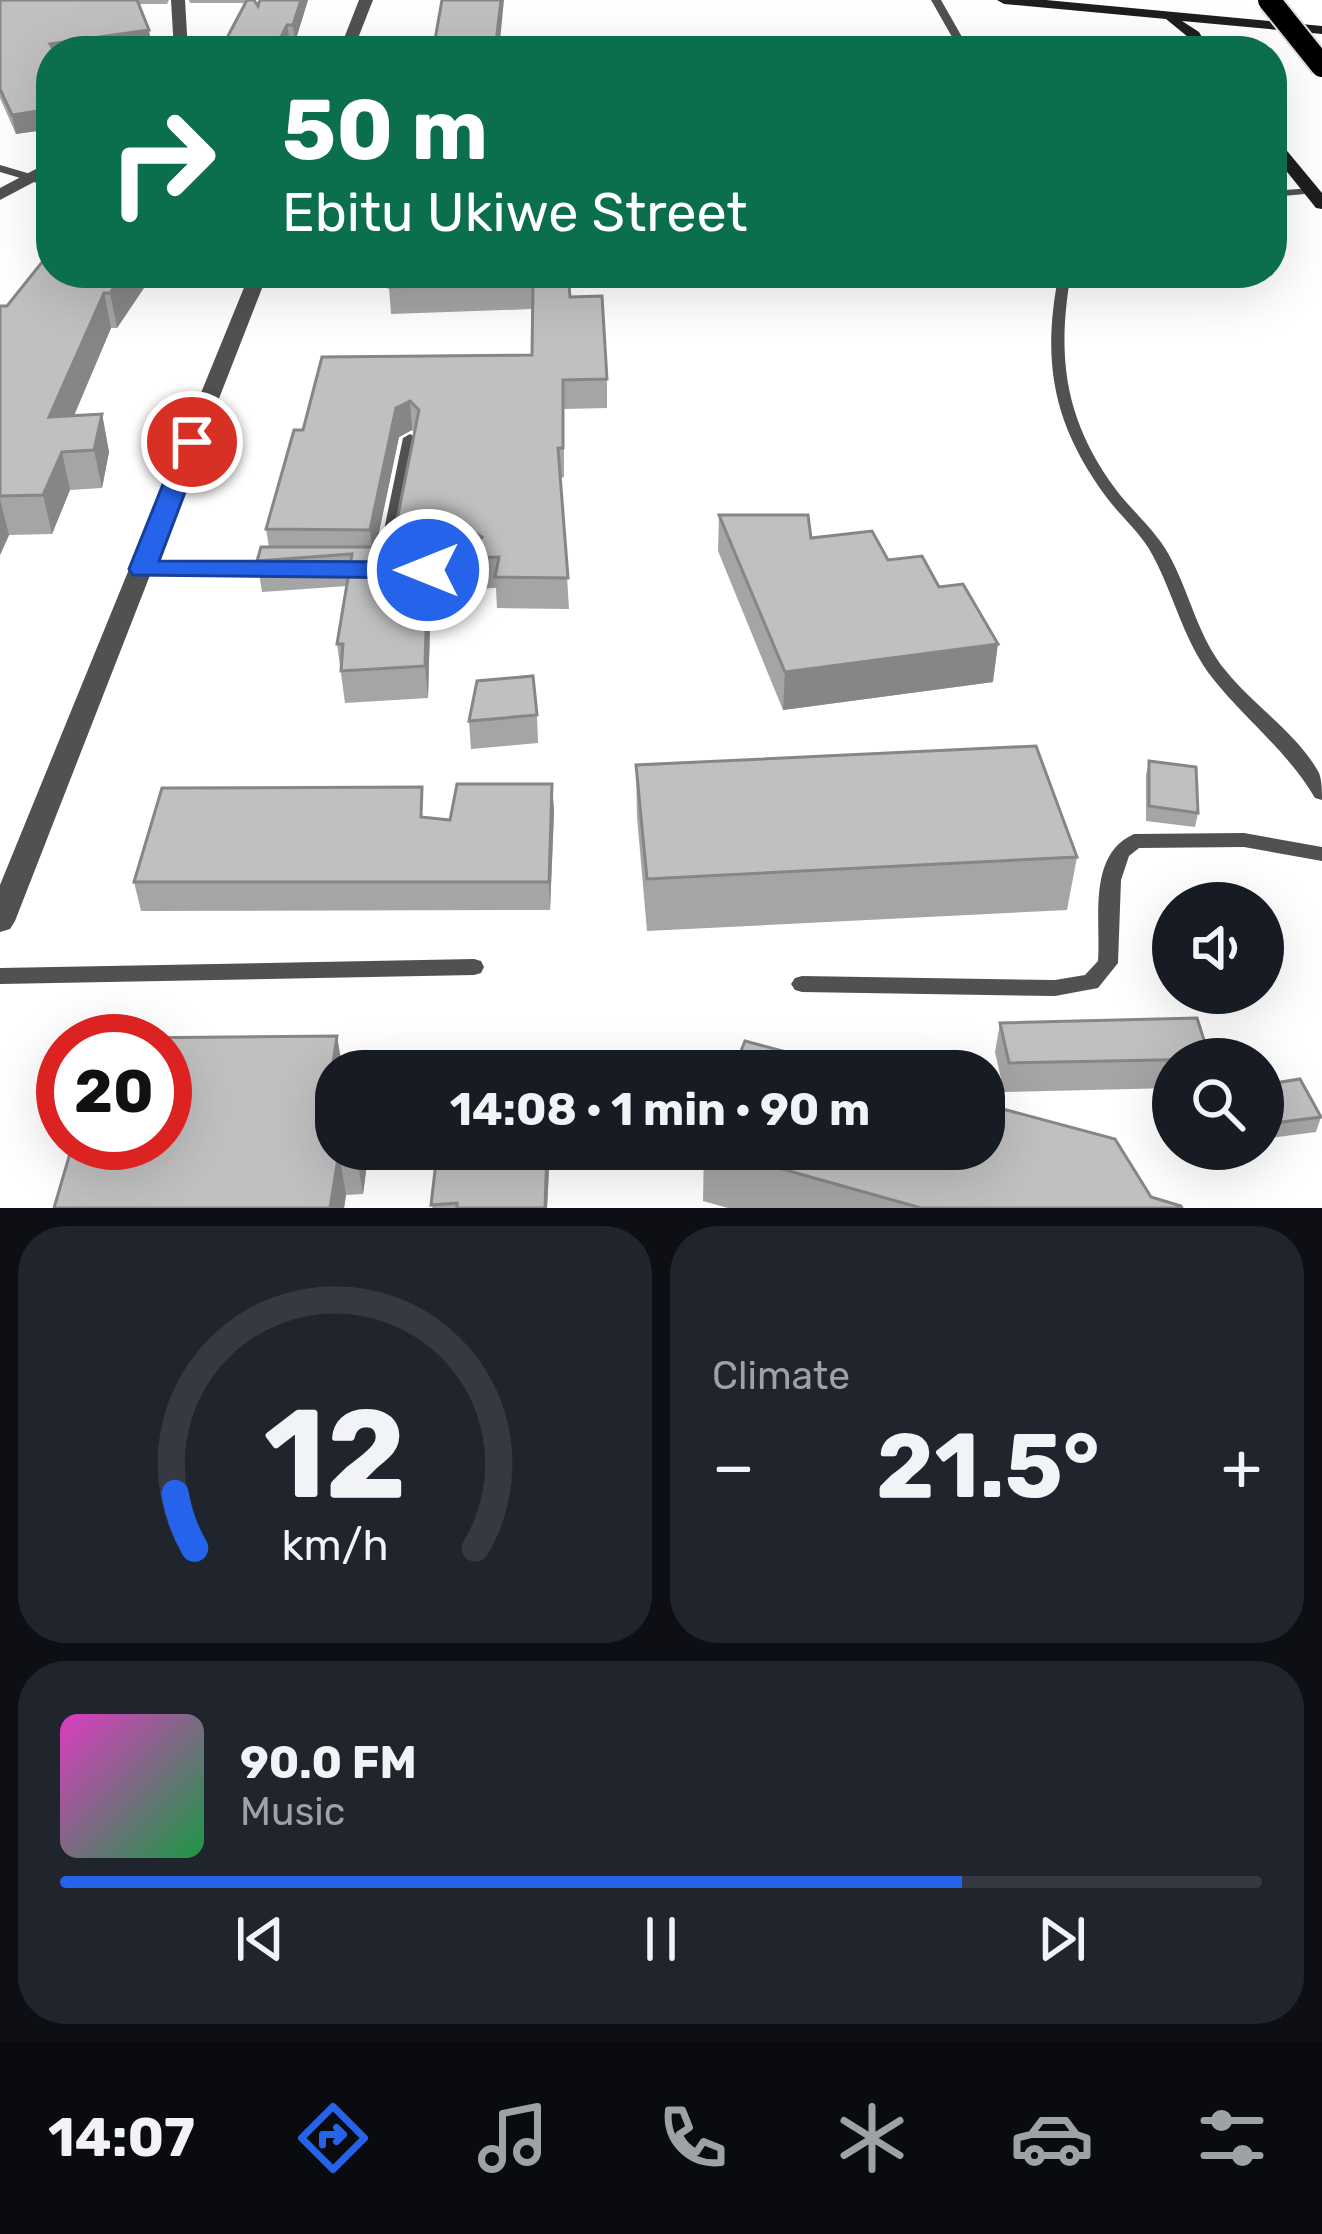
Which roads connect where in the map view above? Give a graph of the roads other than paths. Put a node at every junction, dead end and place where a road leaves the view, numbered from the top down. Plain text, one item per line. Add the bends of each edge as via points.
1 (178, 0) edge
2 (366, 0) edge
3 (936, 0) edge
4 (1004, 0) edge
5 (1126, 0) edge
6 (1262, 6) edge
7 (1152, 14) junction
8 (1322, 19) edge
9 (1203, 20) junction
10 (1322, 31) edge
11 (1195, 35) joint
12 (180, 36) edge
13 (352, 36) edge
14 (956, 36) edge
15 (1322, 67) edge
16 (1287, 161) edge
17 (0, 168) edge
18 (36, 173) edge
19 (28, 177) junction
20 (36, 179) edge
21 (0, 194) edge
22 (1287, 195) edge
23 (1317, 198) edge
24 (253, 288) edge
25 (1062, 288) edge
26 (410, 438) edge
27 (142, 569) junction
28 (296, 569) edge
29 (362, 569) edge
30 (384, 569) junction
31 (406, 569) edge
32 (1322, 794) edge
33 (1322, 854) edge
34 (0, 921) edge
35 (474, 968) dead end
36 (0, 976) edge
37 (802, 983) dead end

1 - 12 street
2 - 13 street
3 - 14 lane
4 - 7 street
5 - 6 street
6 - 8 street
6 - 9 street
6 - 15 highway, bridge
7 - 9 street
7 - 11 street
9 - 10 street
9 - 11 street
16 - 23 street
17 - 19 lane
18 - 19 street
19 - 20 lane
19 - 21 street
22 - 23 lane
24 - 27 street
25 - 32 lane via 1053,365 1083,458 1158,548 1205,655
26 - 30 lane
27 - 28 lane
27 - 34 street
29 - 30 lane
30 - 31 lane
33 - 37 lane via 1244,840 1134,841 1111,867 1108,963 1091,982
35 - 36 lane

